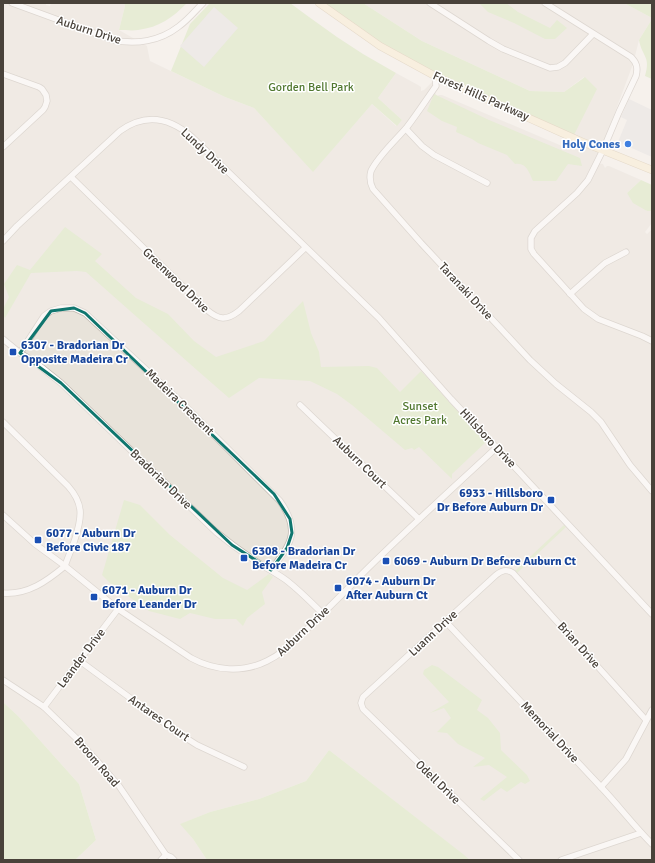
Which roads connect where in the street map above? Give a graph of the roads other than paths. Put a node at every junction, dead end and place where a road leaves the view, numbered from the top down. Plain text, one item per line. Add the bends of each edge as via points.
1 (12, 3) edge
2 (203, 3) edge
3 (319, 3) edge
4 (430, 3) edge
5 (546, 3) edge
6 (593, 34) junction
7 (3, 74) edge
8 (435, 76) junction
9 (406, 129) junction
10 (3, 147) edge
11 (603, 150) junction
12 (652, 170) edge
13 (71, 177) junction
14 (487, 183) dead end
15 (3, 241) edge
16 (306, 248) junction
17 (626, 252) dead end
18 (570, 294) junction
19 (3, 339) edge
20 (652, 341) edge
21 (20, 353) junction
22 (300, 405) dead end
23 (3, 422) edge
24 (496, 448) junction
25 (652, 491) edge
26 (3, 515) edge
27 (419, 520) junction
28 (65, 566) junction
29 (272, 570) junction
30 (510, 571) joint
31 (3, 593) edge
32 (118, 609) junction
33 (323, 614) junction
34 (652, 614) edge
35 (446, 622) junction
36 (80, 661) junction
37 (3, 680) edge
38 (361, 703) joint
39 (44, 707) junction
40 (652, 710) edge
41 (646, 720) junction
42 (244, 767) dead end
43 (602, 787) junction
44 (641, 833) junction
45 (652, 844) edge
46 (166, 855) junction
47 (161, 860) edge
48 (174, 860) edge
49 (519, 860) edge
50 (561, 860) edge

1 - 2 street, Auburn Drive via 113,40 127,42 149,41 169,33
3 - 8 main road, Forest Hills Parkway via 380,46
4 - 6 street via 489,41 550,68 565,63
5 - 6 street
6 - 11 street via 631,57 638,66
7 - 10 street via 41,88 46,94 47,101 46,107
8 - 9 street, Taranaki Drive via 436,86
8 - 11 main road, Forest Hills Parkway
9 - 14 street via 434,155
9 - 25 street, Taranaki Drive via 372,169 370,182 373,189 530,360 591,412
11 - 12 main road, Forest Hills Parkway
11 - 18 street via 584,186 535,231 531,238 531,249 534,254
13 - 15 street, Lundy Drive
13 - 16 street, Lundy Drive via 127,126 142,121 166,121 192,137
13 - 16 street, Greenwood Drive via 217,318 228,318 239,311
16 - 24 street, Hillsboro Drive via 378,318
17 - 18 street via 605,263
18 - 20 street via 598,319
19 - 21 street, Bradorian Drive
21 - 29 street, Bradorian Drive via 60,383 216,532 251,559
21 - 29 street, Madeira Crescent via 44,316 51,311 74,308 85,314 180,401 280,501 288,513 292,533 287,548
22 - 27 street, Auburn Court
23 - 28 street via 72,490 78,500 80,520
24 - 27 street, Auburn Drive
24 - 34 street, Hillsboro Drive
26 - 28 street, Auburn Drive via 35,544
27 - 33 street, Auburn Drive
28 - 31 street via 35,587
28 - 32 street, Auburn Drive
29 - 33 street, Bradorian Drive
30 - 35 street, Luann Drive via 504,570 496,574
30 - 41 street, Brian Drive
32 - 33 street, Auburn Drive via 191,658 220,669 244,669 266,662 284,651
32 - 36 street, Leander Drive
35 - 38 street, Luann Drive via 366,694
35 - 43 street, Memorial Drive
36 - 39 street, Leander Drive
36 - 42 street, Antares Court via 186,738
37 - 39 street, Broom Road
38 - 49 street, Odell Drive via 363,709
39 - 46 street, Broom Road via 119,786
40 - 41 street
41 - 43 street via 626,759
43 - 44 street, Memorial Drive
44 - 45 street, Memorial Drive
44 - 50 street
46 - 47 street
46 - 48 street, Broom Road

